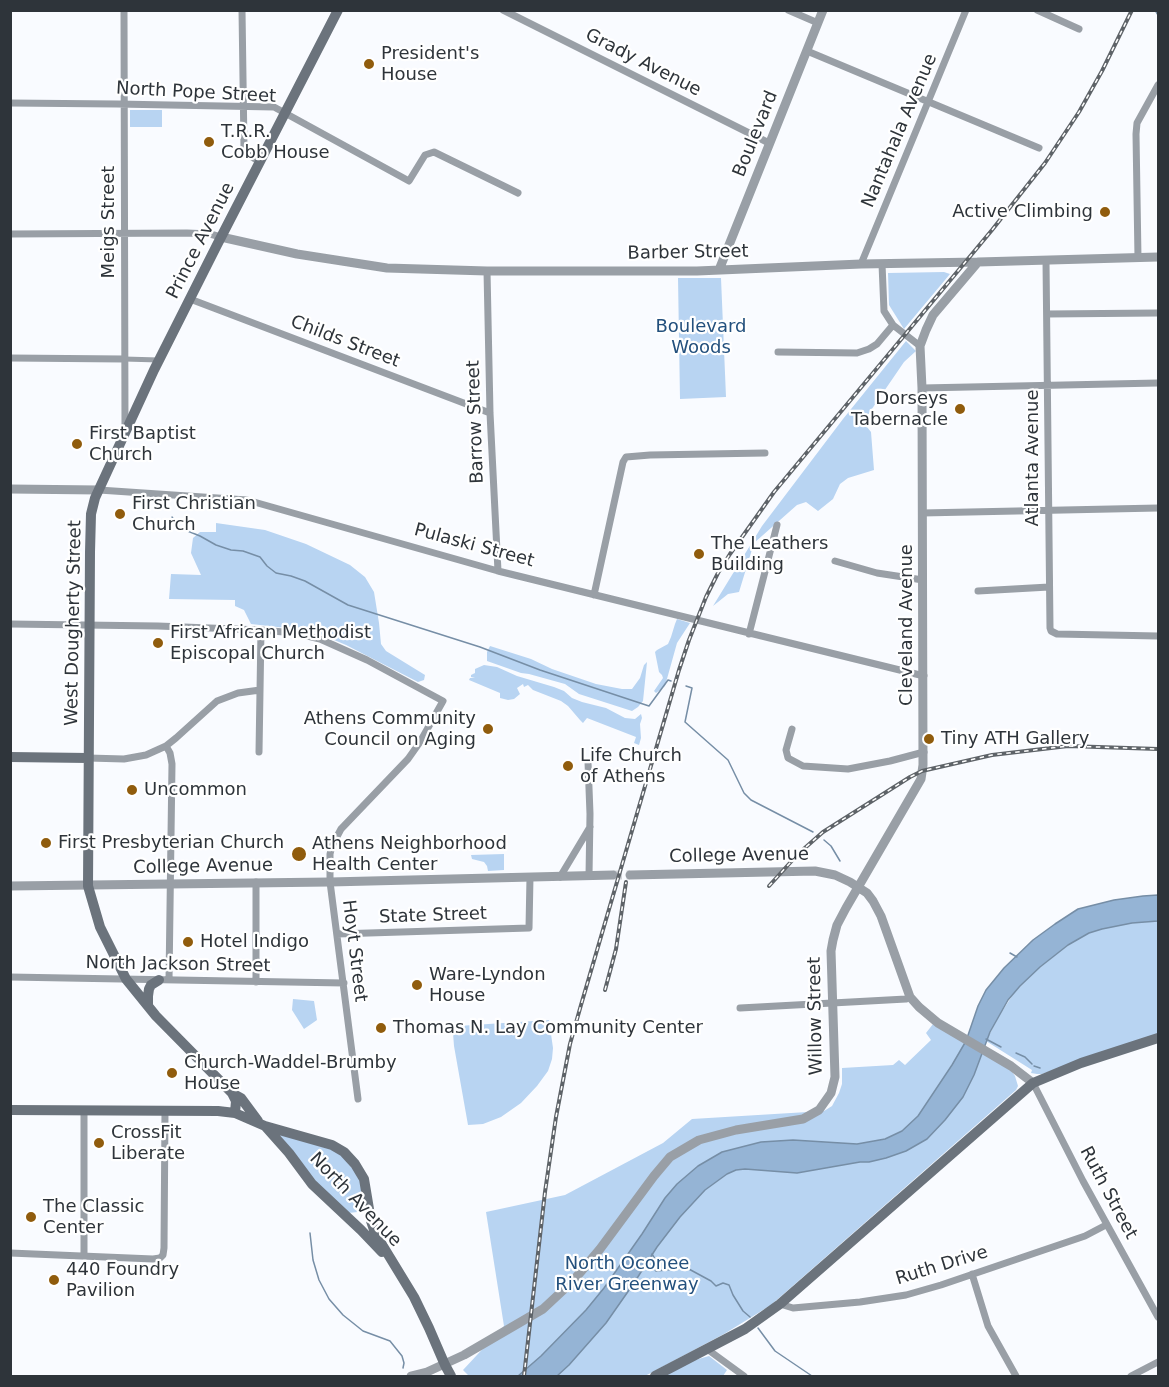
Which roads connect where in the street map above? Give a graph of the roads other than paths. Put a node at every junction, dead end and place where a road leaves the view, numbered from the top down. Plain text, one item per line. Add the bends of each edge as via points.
1 (124, 10) edge
2 (242, 10) edge
3 (338, 10) edge
4 (503, 10) edge
5 (788, 10) edge
6 (823, 10) edge
7 (966, 10) edge
8 (1037, 10) edge
9 (517, 14) edge
10 (818, 23) junction
11 (1079, 29) dead end
12 (807, 51) junction
13 (1158, 85) edge
14 (928, 101) junction
15 (10, 103) edge
16 (124, 104) junction
17 (243, 106) junction
18 (286, 113) junction
19 (770, 143) junction
20 (1039, 148) dead end
21 (260, 162) junction
22 (518, 193) dead end
23 (124, 233) junction
24 (10, 234) edge
25 (221, 237) junction
26 (1158, 257) edge
27 (1138, 258) junction
28 (1046, 261) junction
29 (978, 262) junction
30 (861, 264) junction
31 (882, 264) junction
32 (719, 270) junction
33 (487, 271) junction
34 (190, 298) junction
35 (1158, 313) edge
36 (1047, 314) junction
37 (893, 325) junction
38 (920, 346) junction
39 (778, 352) dead end
40 (10, 358) edge
41 (124, 359) junction
42 (159, 360) junction
43 (1158, 383) edge
44 (1048, 386) junction
45 (922, 388) junction
46 (490, 413) junction
47 (125, 433) junction
48 (765, 453) dead end
49 (10, 489) edge
50 (99, 490) junction
51 (1158, 508) edge
52 (1048, 511) junction
53 (922, 513) junction
54 (777, 525) dead end
55 (835, 561) dead end
56 (498, 571) junction
57 (923, 580) junction
58 (1049, 587) junction
59 (978, 591) dead end
60 (594, 595) junction
61 (10, 624) edge
62 (90, 626) junction
63 (261, 630) junction
64 (749, 634) junction
65 (1158, 636) edge
66 (924, 676) junction
67 (260, 690) junction
68 (792, 729) dead end
69 (166, 746) junction
70 (259, 752) dead end
71 (924, 752) junction
72 (10, 757) edge
73 (88, 758) junction
74 (588, 762) dead end
75 (590, 827) junction
76 (613, 875) tunnel mouth
77 (630, 875) tunnel mouth
78 (589, 876) junction
79 (530, 877) junction
80 (560, 877) junction
81 (256, 882) junction
82 (330, 882) junction
83 (170, 884) junction
84 (10, 886) edge
85 (88, 886) junction
86 (859, 887) junction
87 (337, 934) junction
88 (10, 977) edge
89 (126, 979) junction
90 (164, 980) junction
91 (256, 982) junction
92 (344, 983) junction
93 (910, 997) junction
94 (833, 1002) junction
95 (148, 1006) junction
96 (740, 1008) dead end
97 (1158, 1038) edge
98 (1015, 1068) junction
99 (1033, 1083) junction
100 (232, 1093) junction
101 (1019, 1095) junction
102 (358, 1099) dead end
103 (10, 1110) edge
104 (84, 1111) junction
105 (165, 1112) junction
106 (235, 1113) junction
107 (262, 1124) junction
108 (1106, 1225) junction
109 (10, 1253) edge
110 (84, 1256) junction
111 (398, 1270) junction
112 (972, 1274) junction
113 (780, 1304) junction
114 (1158, 1317) edge
115 (707, 1349) junction
116 (1158, 1362) edge
117 (445, 1365) junction
118 (735, 1369) junction
119 (411, 1377) edge
120 (451, 1377) edge
121 (655, 1377) edge
122 (731, 1377) edge
123 (744, 1377) edge
124 (1016, 1377) edge
125 (1131, 1377) edge

1 - 16 street, Meigs Street
2 - 17 street
3 - 18 main road, Prince Avenue
4 - 9 street, Grady Avenue
5 - 10 street
6 - 10 street, Boulevard
7 - 14 street, Nantahala Avenue
8 - 11 street
9 - 19 street, Grady Avenue
10 - 12 street, Boulevard
12 - 14 street
12 - 19 street, Boulevard
13 - 27 street via 1137,123
14 - 20 street
14 - 30 street, Nantahala Avenue
15 - 16 street, North Pope Street
16 - 17 street, North Pope Street
16 - 23 street, Meigs Street
17 - 18 street, North Pope Street via 274,107
17 - 21 street via 244,150
18 - 21 main road, Prince Avenue
18 - 22 street, North Pope Street via 409,181 425,155 434,152
19 - 32 street, Boulevard
21 - 25 main road, Prince Avenue
23 - 24 street
23 - 25 street
23 - 41 street, Meigs Street
25 - 33 street, Barber Street via 387,268
25 - 34 main road, Prince Avenue
26 - 27 street, Barber Street
27 - 28 street, Barber Street
28 - 29 street, Barber Street
28 - 36 street, Atlanta Avenue
29 - 31 street, Barber Street
29 - 38 street, Cleveland Avenue via 933,315
30 - 31 street, Barber Street
30 - 32 street, Barber Street
31 - 37 street via 884,311
32 - 33 street, Barber Street
33 - 46 street, Barrow Street
34 - 42 main road, Prince Avenue
34 - 46 street, Childs Street
35 - 36 street
36 - 44 street, Atlanta Avenue
37 - 38 street
37 - 39 street via 877,344 857,353
38 - 45 street, Cleveland Avenue
40 - 41 street
41 - 42 street
41 - 47 street, Meigs Street
42 - 47 main road, Prince Avenue
43 - 44 street
44 - 45 street
44 - 52 street, Atlanta Avenue
45 - 53 street, Cleveland Avenue
46 - 56 street, Barrow Street
47 - 50 main road, Prince Avenue
48 - 60 street via 626,457
49 - 50 street, Pulaski Street
50 - 56 street, Pulaski Street via 247,500
50 - 62 main road, West Dougherty Street via 91,514
51 - 52 street
52 - 53 street
52 - 58 street, Atlanta Avenue
53 - 57 street, Cleveland Avenue
54 - 64 street
55 - 57 street
56 - 60 street, Pulaski Street
57 - 66 street, Cleveland Avenue
58 - 59 street
58 - 65 street, Atlanta Avenue via 1051,632
60 - 64 street, Pulaski Street
61 - 62 street
62 - 63 street
62 - 73 main road, West Dougherty Street
63 - 67 street
63 - 82 street, Hoyt Street via 321,639 442,700 408,759 336,837 330,854
64 - 66 street, Pulaski Street
66 - 71 street, Cleveland Avenue
67 - 69 street via 217,701
67 - 70 street
68 - 71 street via 786,750 788,758 802,766 848,769
69 - 73 street via 134,758
69 - 83 street via 172,764
71 - 86 street, Cleveland Avenue via 921,779
72 - 73 main road
73 - 85 main road, West Dougherty Street
74 - 75 street
75 - 78 street
75 - 80 street
76 - 78 street, College Avenue
77 - 86 street, College Avenue via 815,871 835,875
78 - 80 street, College Avenue
79 - 80 street, College Avenue
79 - 82 street, College Avenue
79 - 87 street, State Street via 529,928
81 - 82 street, College Avenue
81 - 83 street, College Avenue
81 - 91 street
82 - 87 street, Hoyt Street
83 - 85 street, College Avenue
83 - 90 street
84 - 85 street, College Avenue
85 - 89 main road, West Dougherty Street via 100,927
86 - 93 street, College Avenue via 881,916
86 - 94 street, Willow Street via 837,925 833,940
87 - 92 street, Hoyt Street
88 - 89 street, North Jackson Street
89 - 90 street, North Jackson Street
89 - 95 main road, West Dougherty Street
90 - 91 street, North Jackson Street
90 - 95 main road via 149,988
91 - 92 street, North Jackson Street
92 - 102 street, Hoyt Street
93 - 94 street
93 - 98 street, College Avenue via 926,1014
94 - 96 street
94 - 117 street, Willow Street via 835,1077 831,1093 819,1110 803,1119 699,1140 670,1157 566,1288 543,1309
95 - 100 main road, West Dougherty Street
97 - 99 main road via 1081,1062
98 - 99 street, College Avenue
98 - 101 street via 1023,1084
99 - 101 main road
99 - 108 street, Ruth Street
100 - 106 main road
100 - 107 main road, West Dougherty Street
101 - 113 main road
103 - 104 main road, North Avenue
104 - 105 main road, North Avenue
104 - 110 street
105 - 106 main road, North Avenue
105 - 110 street via 163,1255 139,1259
106 - 107 main road, North Avenue
107 - 111 main road, North Avenue via 312,1184
107 - 111 main road, North Avenue via 332,1144 344,1152 364,1179 375,1233
108 - 112 street, Ruth Drive
108 - 114 street, Ruth Street
109 - 110 street
111 - 117 main road, North Avenue
112 - 113 street, Ruth Drive via 906,1295 793,1308
112 - 124 street via 988,1326
113 - 115 main road
115 - 118 street
115 - 121 main road
116 - 125 street
117 - 119 street, Willow Street
117 - 120 main road, North Avenue
118 - 122 street
118 - 123 street

